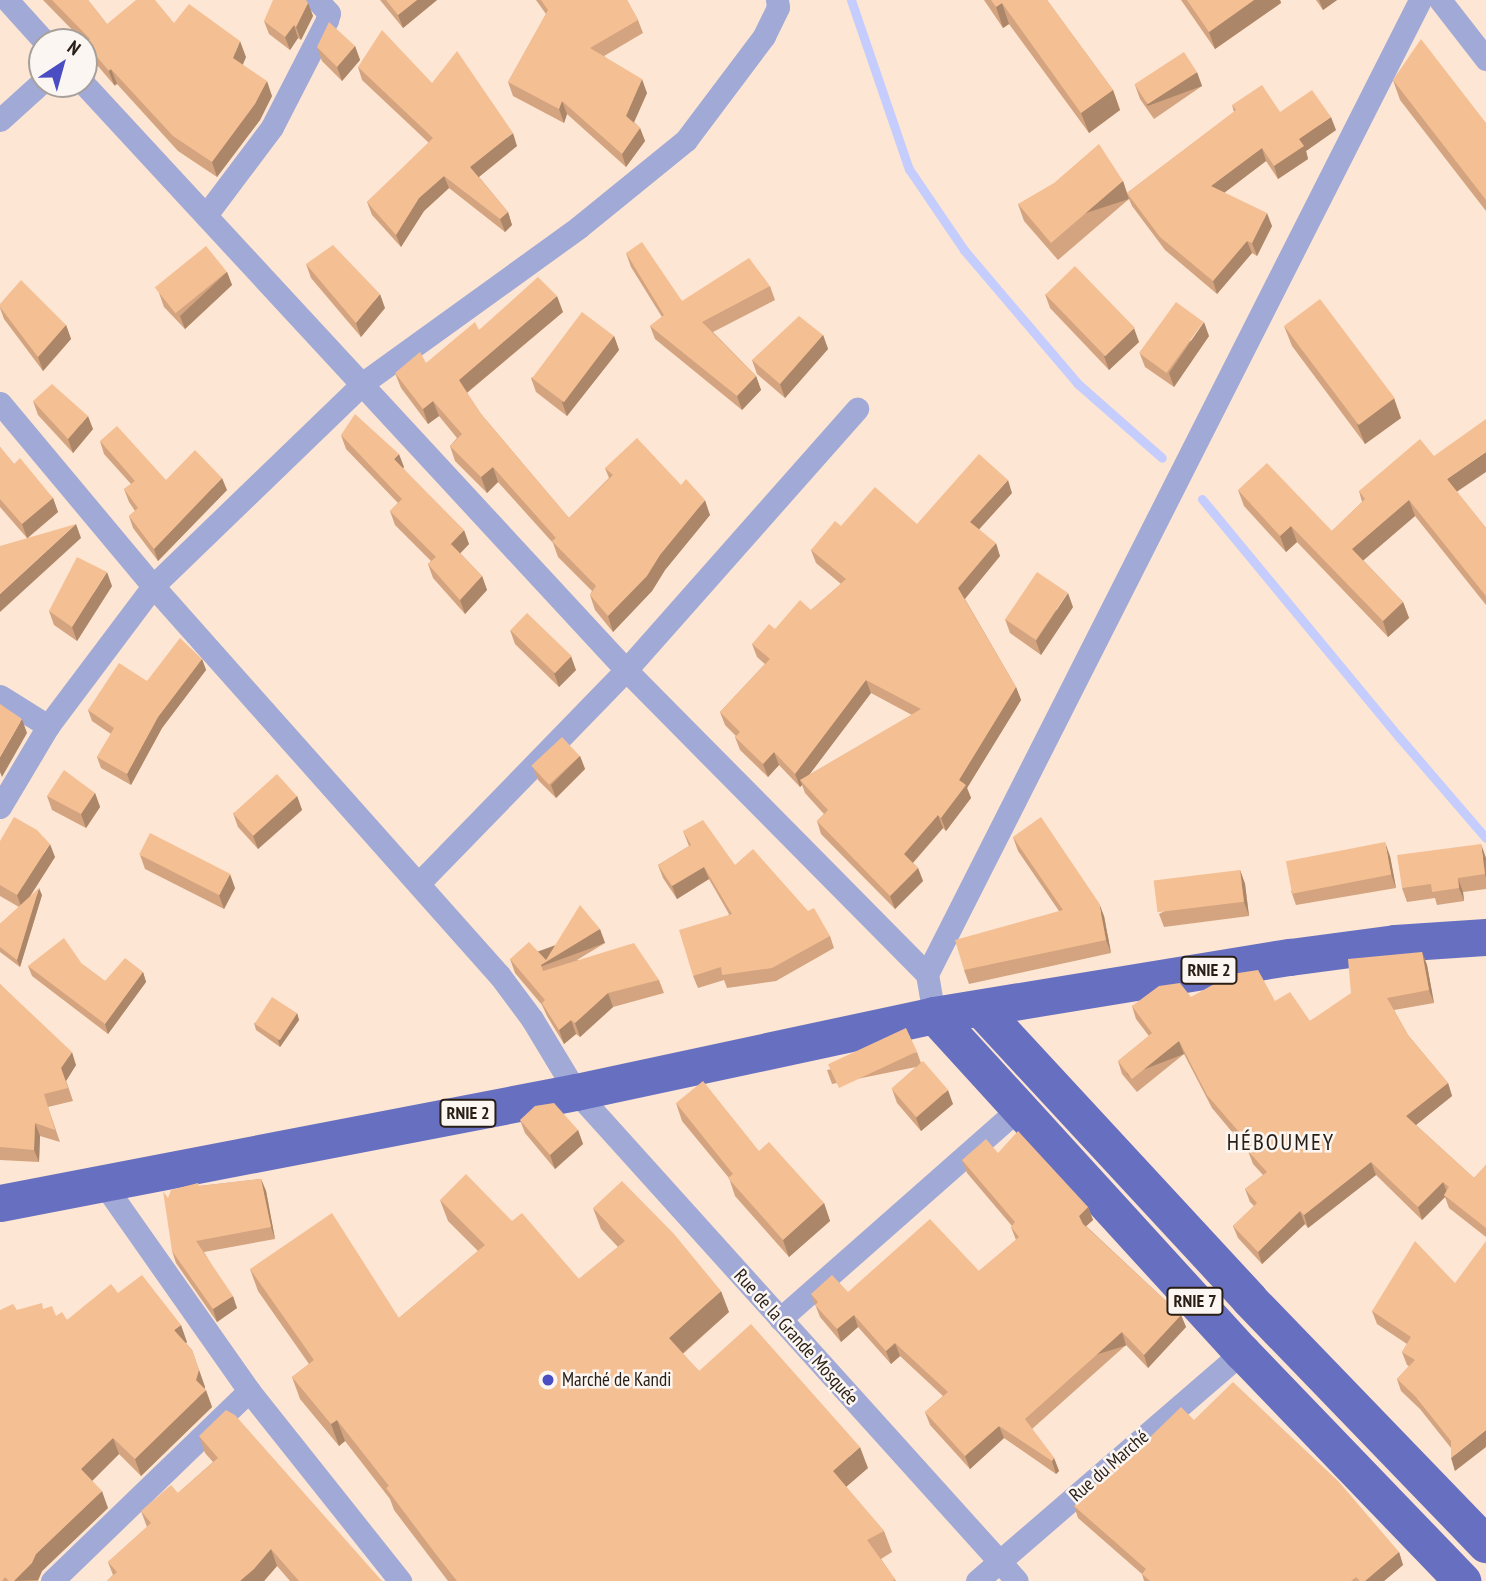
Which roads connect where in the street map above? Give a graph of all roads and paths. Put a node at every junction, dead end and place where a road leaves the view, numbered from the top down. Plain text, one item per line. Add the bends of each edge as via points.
1 (7, 0) edge
2 (317, 0) edge
3 (777, 0) edge
4 (1420, 0) edge
5 (1440, 0) edge
6 (33, 28) edge
7 (1486, 59) edge
8 (28, 95) edge
9 (97, 98) edge
10 (0, 120) edge
11 (206, 215) junction
12 (363, 383) junction
13 (0, 403) edge
14 (857, 409) dead end
15 (153, 586) junction
16 (626, 670) junction
17 (0, 696) edge
18 (48, 726) junction
19 (0, 807) edge
20 (419, 883) junction
21 (1486, 937) edge
22 (928, 974) junction
23 (980, 1008) junction
24 (934, 1015) junction
25 (576, 1092) junction
26 (1018, 1109) junction
27 (103, 1183) junction
28 (0, 1203) edge
29 (780, 1319) junction
30 (1242, 1352) junction
31 (249, 1391) junction
32 (1486, 1544) edge
33 (999, 1562) junction
34 (1459, 1580) edge
35 (52, 1581) edge
36 (400, 1581) edge
37 (977, 1581) edge
38 (1017, 1581) edge

1 - 6 street
2 - 11 street via 329,13 327,20 272,127
3 - 12 street via 764,36 686,140 579,227
4 - 22 street
5 - 7 street
8 - 10 street
9 - 11 street
11 - 12 street
12 - 15 street
12 - 16 street
13 - 15 street, Rue de la Grande Mosquée
14 - 16 street
15 - 18 street
15 - 20 street, Rue de la Grande Mosquée
16 - 20 street
16 - 22 street
17 - 18 street
18 - 19 street
20 - 25 street, Rue de la Grande Mosquée via 500,976
21 - 23 main road, RNIE 2 via 1290,957
22 - 24 street
23 - 24 main road, RNIE 2
23 - 32 main road, RNIE 7
24 - 25 main road, RNIE 2
24 - 26 main road, RNIE 7
25 - 27 main road, RNIE 2
25 - 29 street, Rue de la Grande Mosquée
26 - 29 street
26 - 30 main road, RNIE 7
27 - 28 main road, RNIE 2
27 - 31 street
29 - 33 street, Rue de la Grande Mosquée
30 - 33 street, Rue du Marché
30 - 34 main road, RNIE 7
31 - 35 street
31 - 36 street
33 - 37 street, Rue du Marché
33 - 38 street, Rue de la Grande Mosquée

